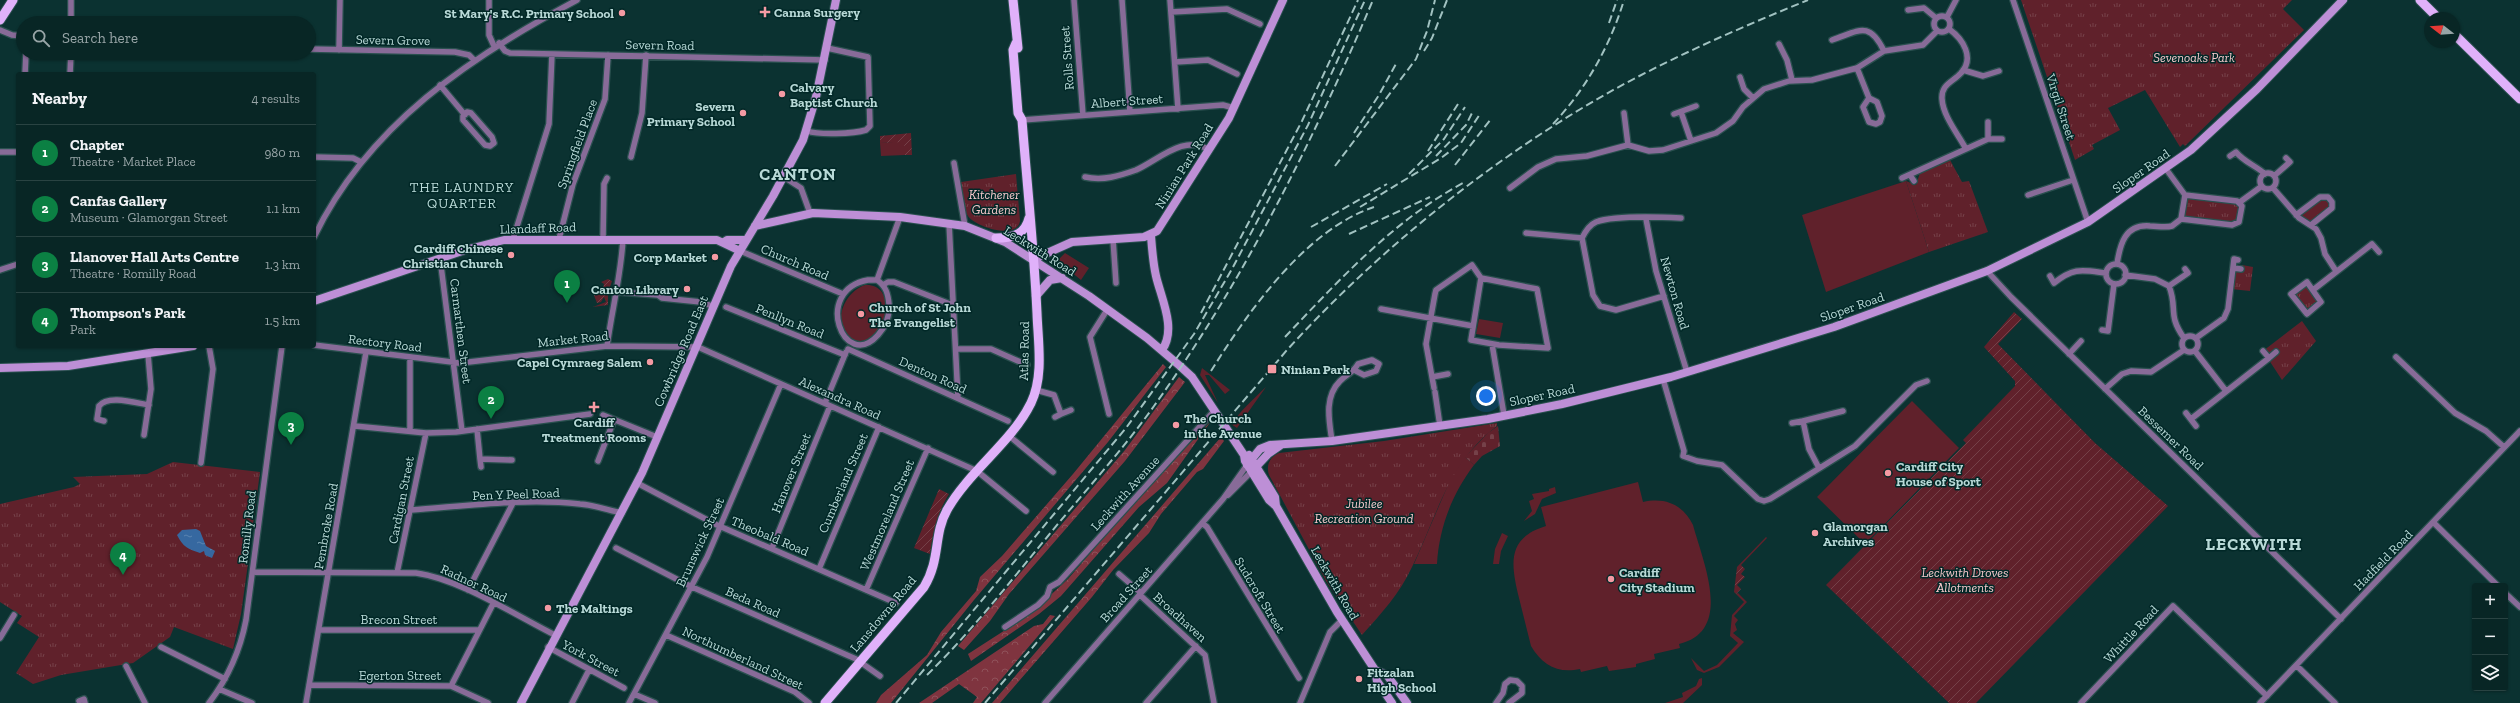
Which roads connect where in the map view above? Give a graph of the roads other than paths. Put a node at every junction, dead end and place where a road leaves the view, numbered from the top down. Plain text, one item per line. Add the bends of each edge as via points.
1 (13, 0) edge
2 (71, 0) edge
3 (340, 0) edge
4 (489, 0) edge
5 (577, 0) edge
6 (836, 0) edge
7 (1012, 0) edge
8 (1074, 0) edge
9 (1122, 0) edge
10 (1170, 0) edge
11 (1283, 0) edge
12 (1956, 0) edge
13 (2014, 0) edge
14 (2343, 0) edge
15 (2420, 0) edge
16 (1908, 10) dead end
17 (1171, 12) junction
18 (2432, 12) edge
19 (71, 16) edge
20 (1947, 17) junction
21 (1936, 18) junction
22 (0, 20) edge
23 (1260, 24) dead end
24 (1949, 29) junction
25 (0, 30) edge
26 (1937, 31) junction
27 (16, 35) edge
28 (1832, 40) dead end
29 (2460, 40) edge
30 (1779, 44) dead end
31 (497, 45) junction
32 (827, 48) junction
33 (316, 49) edge
34 (339, 50) junction
35 (1884, 51) junction
36 (552, 54) junction
37 (608, 55) junction
38 (646, 55) junction
39 (26, 60) edge
40 (70, 60) edge
41 (474, 60) junction
42 (825, 60) junction
43 (1175, 62) junction
44 (1857, 68) junction
45 (1964, 70) junction
46 (1999, 71) dead end
47 (25, 72) edge
48 (70, 72) edge
49 (1237, 74) dead end
50 (1740, 77) dead end
51 (1792, 80) junction
52 (440, 85) junction
53 (1752, 97) junction
54 (1869, 98) junction
55 (2520, 99) edge
56 (1696, 106) dead end
57 (1234, 108) junction
58 (1178, 109) junction
59 (1130, 112) junction
60 (1681, 112) junction
61 (1624, 113) dead end
62 (465, 114) junction
63 (1674, 114) dead end
64 (1083, 115) junction
65 (1022, 120) junction
66 (1988, 122) dead end
67 (807, 131) junction
68 (1988, 139) junction
69 (2002, 139) dead end
70 (1691, 141) junction
71 (1628, 145) junction
72 (1966, 149) junction
73 (1209, 150) junction
74 (0, 152) edge
75 (16, 152) edge
76 (2230, 156) dead end
77 (316, 157) edge
78 (631, 157) dead end
79 (2286, 158) dead end
80 (361, 162) junction
81 (954, 163) dead end
82 (2166, 169) junction
83 (2265, 174) junction
84 (1910, 175) junction
85 (2274, 176) junction
86 (784, 177) junction
87 (607, 178) dead end
88 (1085, 178) dead end
89 (1902, 178) dead end
90 (2073, 180) junction
91 (1914, 181) dead end
92 (2262, 186) junction
93 (1510, 188) dead end
94 (2273, 188) junction
95 (2028, 195) dead end
96 (2185, 195) junction
97 (2240, 202) junction
98 (810, 213) junction
99 (1030, 215) junction
100 (2296, 215) junction
101 (900, 217) junction
102 (1646, 218) junction
103 (1681, 218) dead end
104 (2180, 219) junction
105 (2088, 222) junction
106 (949, 223) junction
107 (2311, 225) junction
108 (755, 226) junction
109 (965, 226) junction
110 (316, 233) edge
111 (1526, 233) dead end
112 (1151, 236) junction
113 (996, 238) junction
114 (1582, 238) junction
115 (513, 239) junction
116 (559, 239) junction
117 (603, 239) junction
118 (623, 239) junction
119 (1113, 239) junction
120 (745, 240) junction
121 (724, 242) junction
122 (738, 250) junction
123 (2378, 252) dead end
124 (440, 258) junction
125 (1034, 259) junction
126 (2238, 260) dead end
127 (2117, 264) junction
128 (16, 265) edge
129 (2233, 268) junction
130 (2185, 269) dead end
131 (2241, 269) dead end
132 (0, 270) edge
133 (1987, 271) junction
134 (2336, 271) junction
135 (2106, 273) junction
136 (2126, 275) junction
137 (2050, 276) dead end
138 (1062, 278) junction
139 (1481, 278) junction
140 (877, 280) junction
141 (1116, 284) dead end
142 (2114, 284) junction
143 (883, 285) junction
144 (2169, 286) junction
145 (2313, 290) junction
146 (618, 292) junction
147 (843, 294) junction
148 (1036, 296) junction
149 (1664, 296) junction
150 (316, 300) edge
151 (712, 306) junction
152 (955, 306) junction
153 (726, 307) dead end
154 (1381, 309) dead end
155 (1107, 310) junction
156 (1430, 318) junction
157 (1473, 326) junction
158 (2102, 330) dead end
159 (2184, 338) junction
160 (2196, 338) junction
161 (2081, 341) dead end
162 (851, 343) junction
163 (1492, 344) junction
164 (316, 345) edge
165 (606, 346) junction
166 (694, 347) junction
167 (182, 348) edge
168 (209, 348) edge
169 (282, 348) edge
170 (848, 349) junction
171 (957, 349) junction
172 (1162, 350) junction
173 (2184, 350) junction
174 (2195, 351) junction
175 (366, 352) junction
176 (2263, 352) dead end
177 (2276, 352) dead end
178 (148, 354) junction
179 (2069, 354) junction
180 (845, 355) junction
181 (2396, 357) dead end
182 (410, 358) junction
183 (2268, 358) junction
184 (454, 363) junction
185 (1027, 365) dead end
186 (0, 368) edge
187 (1356, 371) dead end
188 (1687, 372) junction
189 (1448, 374) dead end
190 (1432, 377) junction
191 (1663, 379) junction
192 (1927, 381) dead end
193 (781, 384) junction
194 (2105, 389) junction
195 (1036, 390) junction
196 (2226, 391) junction
197 (958, 398) junction
198 (828, 404) junction
199 (149, 405) junction
200 (1071, 410) dead end
201 (1214, 411) junction
202 (1842, 411) dead end
203 (2186, 413) dead end
204 (590, 414) dead end
205 (1061, 414) junction
206 (1109, 414) dead end
207 (1504, 415) junction
208 (602, 416) dead end
209 (1055, 417) dead end
210 (2191, 419) junction
211 (614, 420) junction
212 (104, 421) dead end
213 (1008, 421) dead end
214 (1803, 421) junction
215 (1792, 423) dead end
216 (355, 426) junction
217 (1440, 426) junction
218 (2196, 426) dead end
219 (879, 427) junction
220 (477, 429) junction
221 (410, 431) junction
222 (462, 431) junction
223 (2520, 431) edge
224 (426, 432) junction
225 (144, 435) dead end
226 (1008, 435) junction
227 (657, 437) junction
228 (1332, 441) junction
229 (2504, 447) junction
230 (928, 448) junction
231 (480, 459) junction
232 (512, 460) dead end
233 (201, 462) dead end
234 (598, 462) dead end
235 (1250, 463) junction
236 (481, 467) dead end
237 (1819, 468) junction
238 (977, 471) junction
239 (1053, 472) dead end
240 (637, 483) junction
241 (513, 503) junction
242 (411, 510) junction
243 (1026, 511) dead end
244 (622, 513) junction
245 (1202, 523) junction
246 (2434, 523) junction
247 (721, 526) junction
248 (616, 548) dead end
249 (772, 548) junction
250 (819, 569) junction
251 (253, 572) junction
252 (330, 572) junction
253 (397, 573) junction
254 (1119, 574) dead end
255 (2495, 583) edge
256 (692, 587) junction
257 (468, 590) junction
258 (866, 590) junction
259 (1141, 594) junction
260 (2508, 595) edge
261 (896, 603) dead end
262 (493, 604) junction
263 (2520, 607) edge
264 (14, 615) dead end
265 (2341, 619) junction
266 (1342, 620) junction
267 (1005, 627) dead end
268 (319, 630) junction
269 (479, 630) junction
270 (555, 635) junction
271 (666, 635) junction
272 (0, 638) edge
273 (1196, 646) junction
274 (161, 647) dead end
275 (548, 648) junction
276 (861, 661) junction
277 (126, 666) dead end
278 (2297, 666) junction
279 (589, 670) junction
280 (1375, 670) junction
281 (880, 676) dead end
282 (1299, 678) dead end
283 (225, 679) junction
284 (309, 685) junction
285 (451, 686) junction
286 (624, 688) dead end
287 (219, 689) junction
288 (1503, 693) junction
289 (634, 694) junction
290 (2267, 696) junction
291 (1511, 701) edge
292 (145, 703) edge
293 (208, 703) edge
294 (252, 703) edge
295 (306, 703) edge
296 (488, 703) edge
297 (520, 703) edge
298 (572, 703) edge
299 (629, 703) edge
300 (655, 703) edge
301 (809, 703) edge
302 (825, 703) edge
303 (1045, 703) edge
304 (1146, 703) edge
305 (1214, 703) edge
306 (1300, 703) edge
307 (1392, 703) edge
308 (1407, 703) edge
309 (1496, 703) edge
310 (2081, 703) edge
311 (2260, 703) edge
312 (2335, 703) edge

1 - 22 main road
2 - 19 street
3 - 34 street
4 - 31 street via 489,35
5 - 31 street
6 - 32 street, Cowbridge Road East
7 - 65 main road, Atlas Road via 1021,70 1024,113
8 - 64 street, Rolls Street
9 - 59 street
10 - 17 street
11 - 57 street, Ninian Park Road
12 - 20 street
13 - 90 street, Virgil Street
14 - 82 street, Sloper Road via 2239,106
15 - 18 main road
16 - 21 street via 1924,8
17 - 23 street via 1227,9
17 - 43 street
20 - 21 street
20 - 24 street via 1950,22
21 - 26 street via 1934,24
24 - 26 street
24 - 45 street via 1965,45 1967,58
25 - 27 street
26 - 35 street via 1923,45
28 - 35 street via 1868,31 1877,37
29 - 55 main road
30 - 51 street via 1787,60
31 - 36 street, Severn Road via 507,52
31 - 41 street
32 - 42 street, Cowbridge Road East
32 - 67 street via 866,56 869,60 868,129 852,132
33 - 34 street, Severn Grove
34 - 41 street, Severn Grove via 459,52 469,55
35 - 44 street
36 - 37 street, Severn Road
36 - 115 street via 549,124
37 - 38 street, Severn Road
37 - 116 street, Springfield Place via 605,99 573,184
38 - 42 street, Severn Road
38 - 78 street via 642,113
39 - 47 street
40 - 48 street
41 - 52 street
42 - 67 street, Cowbridge Road East
43 - 49 street via 1208,60
43 - 58 street
44 - 51 street via 1812,80
44 - 54 street
45 - 46 street via 1983,76
45 - 72 street via 1947,83 1942,98 1946,114
50 - 53 street via 1744,89
51 - 53 street via 1764,89
52 - 62 street
52 - 80 street via 392,126
53 - 70 street via 1725,128
54 - 54 street via 1877,102 1882,116 1876,124 1869,122 1864,106
56 - 60 street
57 - 58 street, Albert Street via 1223,105
57 - 73 street, Ninian Park Road
58 - 59 street, Albert Street
59 - 64 street, Albert Street
60 - 63 street
60 - 70 street
61 - 71 street
62 - 62 street via 471,113 492,137 494,143 490,146 485,145 463,120
64 - 65 street, Albert Street
65 - 99 main road, Atlas Road
66 - 68 street
67 - 86 street, Cowbridge Road East
68 - 69 street
68 - 72 street
70 - 71 street via 1656,151
71 - 93 street via 1587,156 1556,159 1538,167
72 - 84 street
73 - 88 street via 1198,145 1176,147 1151,162 1120,175 1097,180
73 - 112 street, Ninian Park Road via 1160,227
74 - 75 street
76 - 83 street via 2236,152
77 - 80 street via 353,158
79 - 85 street via 2290,162
80 - 110 street via 333,202
81 - 109 street
82 - 96 street
82 - 105 street, Sloper Road
83 - 85 street
83 - 92 street via 2260,181
84 - 89 street
84 - 91 street
85 - 94 street via 2276,182
86 - 98 street via 800,188
86 - 108 street, Cowbridge Road East
87 - 117 street via 604,184
90 - 95 street
90 - 105 street, Virgil Street
92 - 94 street via 2267,189
92 - 97 street
94 - 100 street
96 - 97 street
96 - 104 street
97 - 104 street via 2241,213 2236,224
98 - 101 street, Leckwith Road
98 - 108 street, Leckwith Road
99 - 113 main road via 1021,233
99 - 125 main road, Atlas Road
100 - 107 street
100 - 107 street via 2320,197 2328,197 2332,202 2332,208
101 - 106 street, Leckwith Road
101 - 140 street
102 - 103 street
102 - 114 street via 1596,222
102 - 149 street, Newton Road via 1656,271
104 - 127 street via 2172,226 2148,225 2132,230 2121,244
105 - 133 street, Sloper Road
106 - 109 street, Leckwith Road
106 - 152 street
107 - 134 street via 2318,232 2325,254
108 - 120 street, Cowbridge Road East
109 - 113 street, Leckwith Road
111 - 114 street
112 - 119 street
112 - 172 street via 1156,275 1168,324 1167,340
113 - 125 street, Leckwith Road
114 - 149 street via 1593,295 1600,306 1616,310
115 - 116 street, Llandaff Road
115 - 124 street, Llandaff Road via 485,244
116 - 117 street, Llandaff Road
117 - 118 street, Llandaff Road
118 - 121 street, Llandaff Road
118 - 146 street
119 - 125 street via 1072,242
119 - 141 street
120 - 121 street, Llandaff Road
120 - 122 street, Cowbridge Road East
121 - 122 street, Llandaff Road
122 - 147 street, Church Road
122 - 151 street, Cowbridge Road East
123 - 134 street via 2372,244
124 - 150 street, Llandaff Road
124 - 184 street, Carmarthen Street
125 - 138 street, Leckwith Road
125 - 148 main road, Atlas Road
126 - 129 street via 2234,259
127 - 135 street via 2110,266
127 - 136 street via 2124,268
128 - 132 street
129 - 131 street
129 - 160 street via 2228,309 2224,318
130 - 144 street via 2188,273
133 - 179 street, Bessemer Road via 1995,282
133 - 188 street, Sloper Road via 1834,327
134 - 145 street
135 - 137 street via 2075,270 2066,273 2054,283
135 - 142 street via 2108,280
136 - 142 street via 2122,281
136 - 144 street via 2155,278
138 - 148 street via 1048,282
138 - 155 street, Leckwith Road
139 - 156 street via 1472,265 1436,290
139 - 157 street
139 - 163 street via 1537,289 1548,348
140 - 143 street
140 - 147 street via 856,283
142 - 158 street via 2108,331
143 - 152 street via 894,282
143 - 162 street via 890,307 885,325 870,341 858,345
144 - 159 street via 2173,300 2174,322
145 - 145 street via 2307,282 2291,294 2307,314 2321,302
146 - 151 street via 658,295 662,298 701,302
146 - 165 street via 613,300
147 - 162 street via 838,306 837,323 842,335
148 - 195 main road, Atlas Road via 1039,362
149 - 188 street, Newton Road
151 - 166 street, Cowbridge Road East
152 - 171 street
153 - 180 street, Penllyn Road
154 - 156 street
155 - 172 street, Leckwith Road
155 - 206 street via 1090,337
156 - 157 street
156 - 190 street via 1426,344
157 - 163 street via 1471,340
159 - 160 street via 2189,335
159 - 173 street via 2181,344
160 - 174 street via 2198,344
161 - 179 street
162 - 170 street, Hanover Street
163 - 207 street
164 - 175 street, Rectory Road
165 - 166 street, Market Road
165 - 184 street, Market Road
166 - 193 street, Alexandra Road
166 - 227 street, Cowbridge Road East
167 - 178 street
168 - 233 street via 213,369
169 - 251 street, Romilly Road
170 - 180 street, Hanover Street
170 - 197 street, Denton Road
171 - 185 street via 991,349
171 - 197 street
172 - 201 street, Leckwith Road via 1192,377
173 - 174 street
173 - 194 street via 2151,372 2130,371 2122,374
174 - 196 street
175 - 182 street, Rectory Road
175 - 216 street, Pembroke Road
176 - 183 street
177 - 183 street
178 - 186 street via 68,366
178 - 199 street via 151,389
179 - 194 street, Bessemer Road
180 - 198 street, Hanover Street
181 - 229 street via 2455,413 2486,431
182 - 184 street, Rectory Road
182 - 221 street
183 - 196 street
184 - 222 street, Carmarthen Street
187 - 228 street via 1341,380 1331,396 1328,409
188 - 191 street, Sloper Road
189 - 190 street
190 - 217 street
191 - 207 street, Sloper Road
191 - 237 street via 1684,451 1683,456 1697,462 1722,465 1759,500 1770,499
192 - 237 street via 1916,385 1855,446
193 - 198 street, Alexandra Road
193 - 247 street, Brunswick Street
194 - 265 street, Bessemer Road
195 - 205 street via 1054,395
195 - 226 main road, Atlas Road via 1028,409
196 - 210 street
197 - 213 street, Denton Road
198 - 219 street, Alexandra Road
198 - 249 street, Hanover Street
199 - 212 street via 119,400 104,402 99,406 97,419
199 - 225 street
200 - 205 street
201 - 235 street, Leckwith Road
201 - 267 street, Leckwith Avenue via 1063,577 1050,587 1038,605
202 - 214 street
203 - 210 street
204 - 220 street
205 - 209 street
207 - 217 street, Sloper Road
208 - 211 street
210 - 218 street
211 - 227 street
211 - 234 street
214 - 215 street
214 - 237 street via 1809,449
216 - 221 street
216 - 252 street, Pembroke Road
217 - 228 street, Sloper Road
219 - 230 street, Alexandra Road
219 - 250 street, Cumberland Street
220 - 222 street
220 - 231 street
221 - 224 street
222 - 224 street
223 - 229 street, Hadfield Road
224 - 242 street, Cardigan Street
226 - 238 main road, Atlas Road
226 - 239 street
227 - 240 street, Cowbridge Road East
228 - 235 street, Sloper Road via 1270,445 1260,449
229 - 246 street, Hadfield Road
230 - 238 street, Alexandra Road
230 - 258 street, Westmoreland Street
231 - 232 street
231 - 236 street
235 - 245 street, Broad Street via 1240,485 1223,499
235 - 266 street, Leckwith Road via 1269,500 1276,506
238 - 243 street, Alexandra Road
238 - 276 main road, Lansdowne Road via 957,495 945,515 930,577
240 - 244 street, Cowbridge Road East
240 - 247 street, Theobald Road
241 - 242 street, Pen Y Peel Road
241 - 244 street, Pen Y Peel Road via 579,504
241 - 257 street
242 - 253 street, Cardigan Street
244 - 270 street, Cowbridge Road East
245 - 259 street, Broad Street
245 - 282 street, Sudcroft Street via 1207,527
246 - 255 street
246 - 265 street, Hadfield Road
247 - 249 street, Theobald Road
247 - 256 street, Brunswick Street
248 - 256 street, Beda Road
249 - 250 street, Theobald Road
250 - 258 street, Theobald Road
251 - 252 street, Radnor Road
251 - 283 street, Romilly Road via 242,639
252 - 253 street, Radnor Road
252 - 268 street, Pembroke Road
253 - 257 street, Radnor Road via 430,575
254 - 259 street, Broadhaven
256 - 271 street, Brunswick Street
256 - 276 street, Beda Road
257 - 262 street, Radnor Road
258 - 261 street, Theobald Road
259 - 273 street, Broadhaven
259 - 303 street, Broad Street
260 - 263 street
262 - 269 street
262 - 270 street, Radnor Road
264 - 272 street
265 - 278 street, Hadfield Road
266 - 280 street, Leckwith Road
266 - 306 street via 1330,632
268 - 269 street, Brecon Street
268 - 284 street, Pembroke Road
269 - 285 street
270 - 275 street, Cowbridge Road East
271 - 289 street, Brunswick Street
271 - 301 street, Northumberland Street via 795,692
273 - 304 street
273 - 305 street, Broadhaven via 1205,655
274 - 283 street
275 - 279 street, York Street
275 - 297 street, Cowbridge Road East
276 - 281 street, Beda Road
276 - 302 main road, Lansdowne Road
277 - 292 street
278 - 290 street, Hadfield Road
278 - 312 street
279 - 286 street, York Street
279 - 298 street
280 - 307 street, Leckwith Road via 1377,681
280 - 308 street, Leckwith Road via 1387,675
283 - 287 street, Romilly Road
284 - 285 street, Egerton Street
284 - 295 street, Pembroke Road
285 - 296 street, Egerton Street
287 - 293 street, Romilly Road
287 - 294 street
288 - 291 street
288 - 291 street via 1503,686 1507,681 1514,680 1520,683 1522,694
288 - 309 street
289 - 299 street, Brunswick Street
289 - 300 street
290 - 310 street, Whittle Road via 2173,606
290 - 311 street, Hadfield Road

